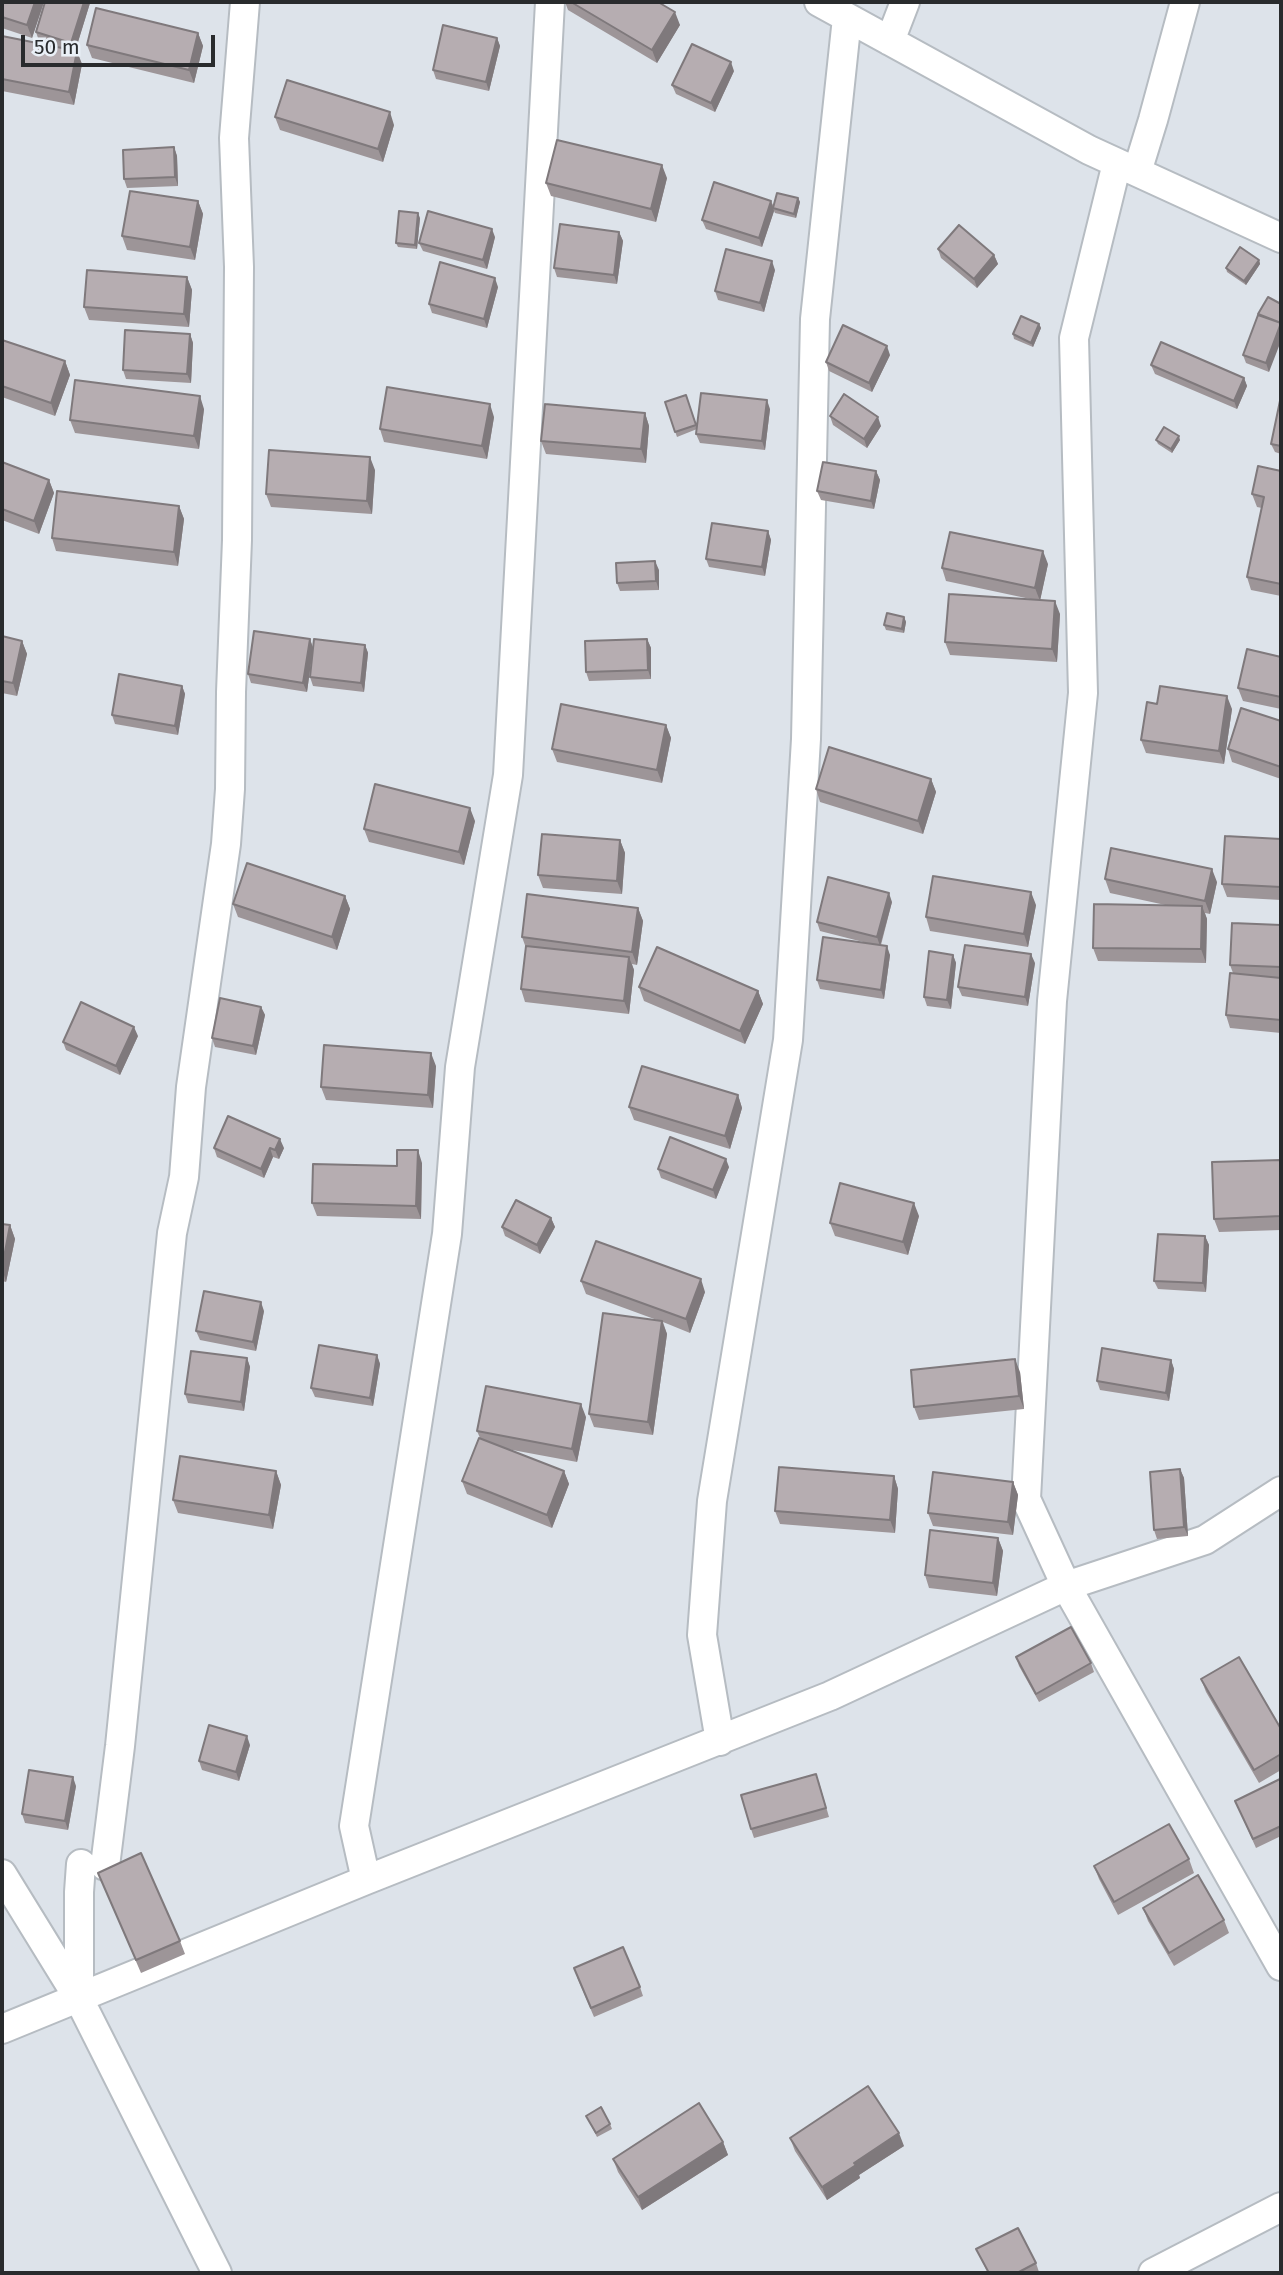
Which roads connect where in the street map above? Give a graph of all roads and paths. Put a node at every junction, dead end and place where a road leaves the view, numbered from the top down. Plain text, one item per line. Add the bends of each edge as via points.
1 (245, 2) edge
2 (550, 2) edge
3 (819, 2) edge
4 (905, 2) edge
5 (1185, 2) edge
6 (846, 18) junction
7 (890, 41) junction
8 (1127, 167) junction
9 (1281, 237) edge
10 (1281, 1491) edge
11 (1066, 1586) junction
12 (720, 1741) junction
13 (2, 1874) edge
14 (366, 1880) junction
15 (1281, 1966) edge
16 (79, 1999) junction
17 (2, 2029) edge
18 (1281, 2207) edge
19 (216, 2273) edge
20 (1153, 2273) edge

1 - 16 street via 234,138 239,267 237,499 226,844 191,1087 184,1177 172,1233 122,1718 93,1866 81,1864
2 - 14 street via 508,775 460,1067 447,1234 355,1813
3 - 6 street
4 - 7 street
5 - 8 street
6 - 7 street
6 - 12 street via 815,318 806,739 788,1040 712,1501 702,1635
7 - 8 street
8 - 9 street
8 - 11 street via 1074,338 1083,693 1052,1001 1026,1499
10 - 11 street via 1205,1540
11 - 12 street via 831,1696
11 - 15 street
12 - 14 street
13 - 16 street
14 - 16 street
16 - 17 street
16 - 19 street
18 - 20 street

